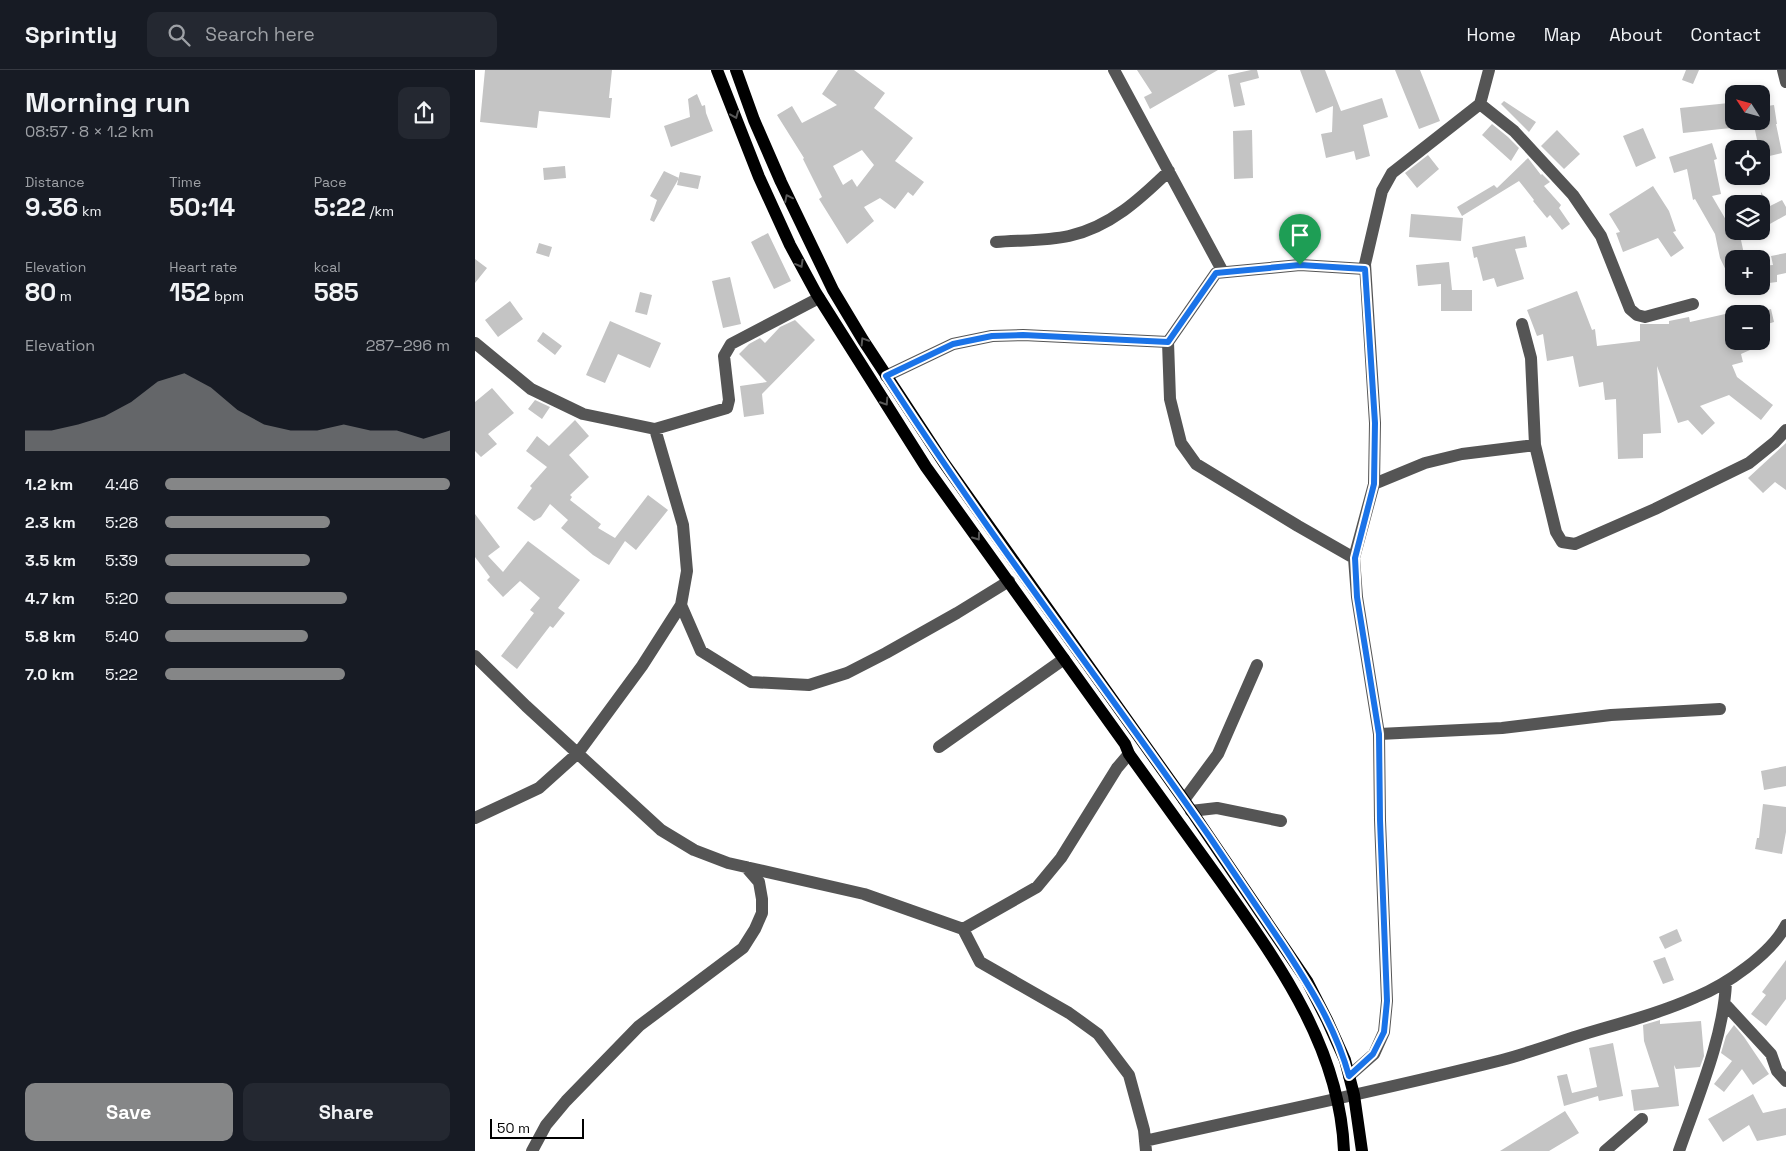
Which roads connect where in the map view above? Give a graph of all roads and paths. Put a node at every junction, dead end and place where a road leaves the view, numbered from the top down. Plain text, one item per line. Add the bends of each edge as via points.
1 (717, 70) edge
2 (736, 70) edge
3 (1114, 70) edge
4 (1489, 70) edge
5 (1783, 70) edge
6 (1786, 82) edge
7 (1480, 104) junction
8 (1169, 171) junction
9 (996, 242) dead end
10 (1365, 269) junction
11 (1223, 272) junction
12 (819, 298) junction
13 (1693, 304) dead end
14 (1522, 324) dead end
15 (1168, 342) junction
16 (475, 343) edge
17 (886, 376) junction
18 (655, 429) junction
19 (1786, 430) edge
20 (1535, 445) junction
21 (1374, 484) junction
22 (1355, 558) junction
23 (1009, 580) junction
24 (681, 605) junction
25 (475, 656) edge
26 (1064, 659) junction
27 (1257, 665) dead end
28 (1720, 709) dead end
29 (1379, 734) junction
30 (939, 747) dead end
31 (578, 753) junction
32 (1129, 754) junction
33 (1187, 805) junction
34 (475, 818) edge
35 (1281, 821) dead end
36 (746, 867) junction
37 (1785, 928) edge
38 (963, 929) junction
39 (1726, 982) junction
40 (1725, 1004) junction
41 (1349, 1076) junction
42 (1786, 1081) edge
43 (1354, 1096) junction
44 (1337, 1098) junction
45 (1641, 1119) dead end
46 (1145, 1146) edge
47 (532, 1151) edge
48 (1344, 1151) edge
49 (1362, 1151) edge
50 (1605, 1151) edge
51 (1679, 1151) edge

1 -> 12 main road via 763,186
17 -> 2 main road via 833,290 781,182
3 - 8 street
4 - 7 street
5 - 6 street
7 - 10 street via 1392,173 1382,191
7 - 13 street via 1513,131 1573,195 1601,236 1630,309 1645,317
8 - 9 street via 1136,202 1105,223 1069,236
8 - 11 street
10 - 11 street via 1300,265
10 - 21 street via 1375,423
11 - 15 street via 1216,273
12 - 18 street via 731,344 724,356 727,408
12 -> 23 main road via 926,467
14 - 20 street via 1531,358
15 - 17 street via 992,336 953,344
15 - 22 street via 1170,399 1181,443 1197,464
16 - 18 street via 531,389 583,414
17 - 33 main road via 944,464
18 - 24 street via 683,525 687,571
19 - 20 street via 1749,463 1575,544 1562,542 1556,532
20 - 21 street via 1462,454 1425,463
21 - 22 street
22 - 29 street via 1357,597
23 - 24 street via 886,653 847,673 809,685 751,682 701,651
23 - 26 main road
24 - 31 street via 642,666
25 - 31 street
26 - 30 street
26 - 32 main road
27 - 33 street via 1218,754
28 - 29 street via 1611,715 1502,728
29 - 41 street via 1387,1001 1384,1032 1373,1054
31 - 34 street via 539,788
31 - 36 street via 661,830 694,850
32 - 38 street via 1061,858 1037,886
32 - 44 main road via 1290,982 1314,1029
33 - 35 street
33 - 41 main road via 1307,982 1345,1060
36 - 38 street via 864,894
36 - 47 street via 759,882 762,913 743,948 639,1026 561,1107 546,1125
37 - 39 street via 1760,957
38 - 46 street via 980,962 1098,1034 1129,1075 1144,1130
39 - 40 street
39 - 43 street via 1653,1013 1504,1059
40 - 42 street via 1771,1054 1777,1071
40 - 51 street via 1709,1066
41 - 43 main road
43 - 44 street
43 - 49 main road
44 - 46 street
44 - 48 main road
45 - 50 street

